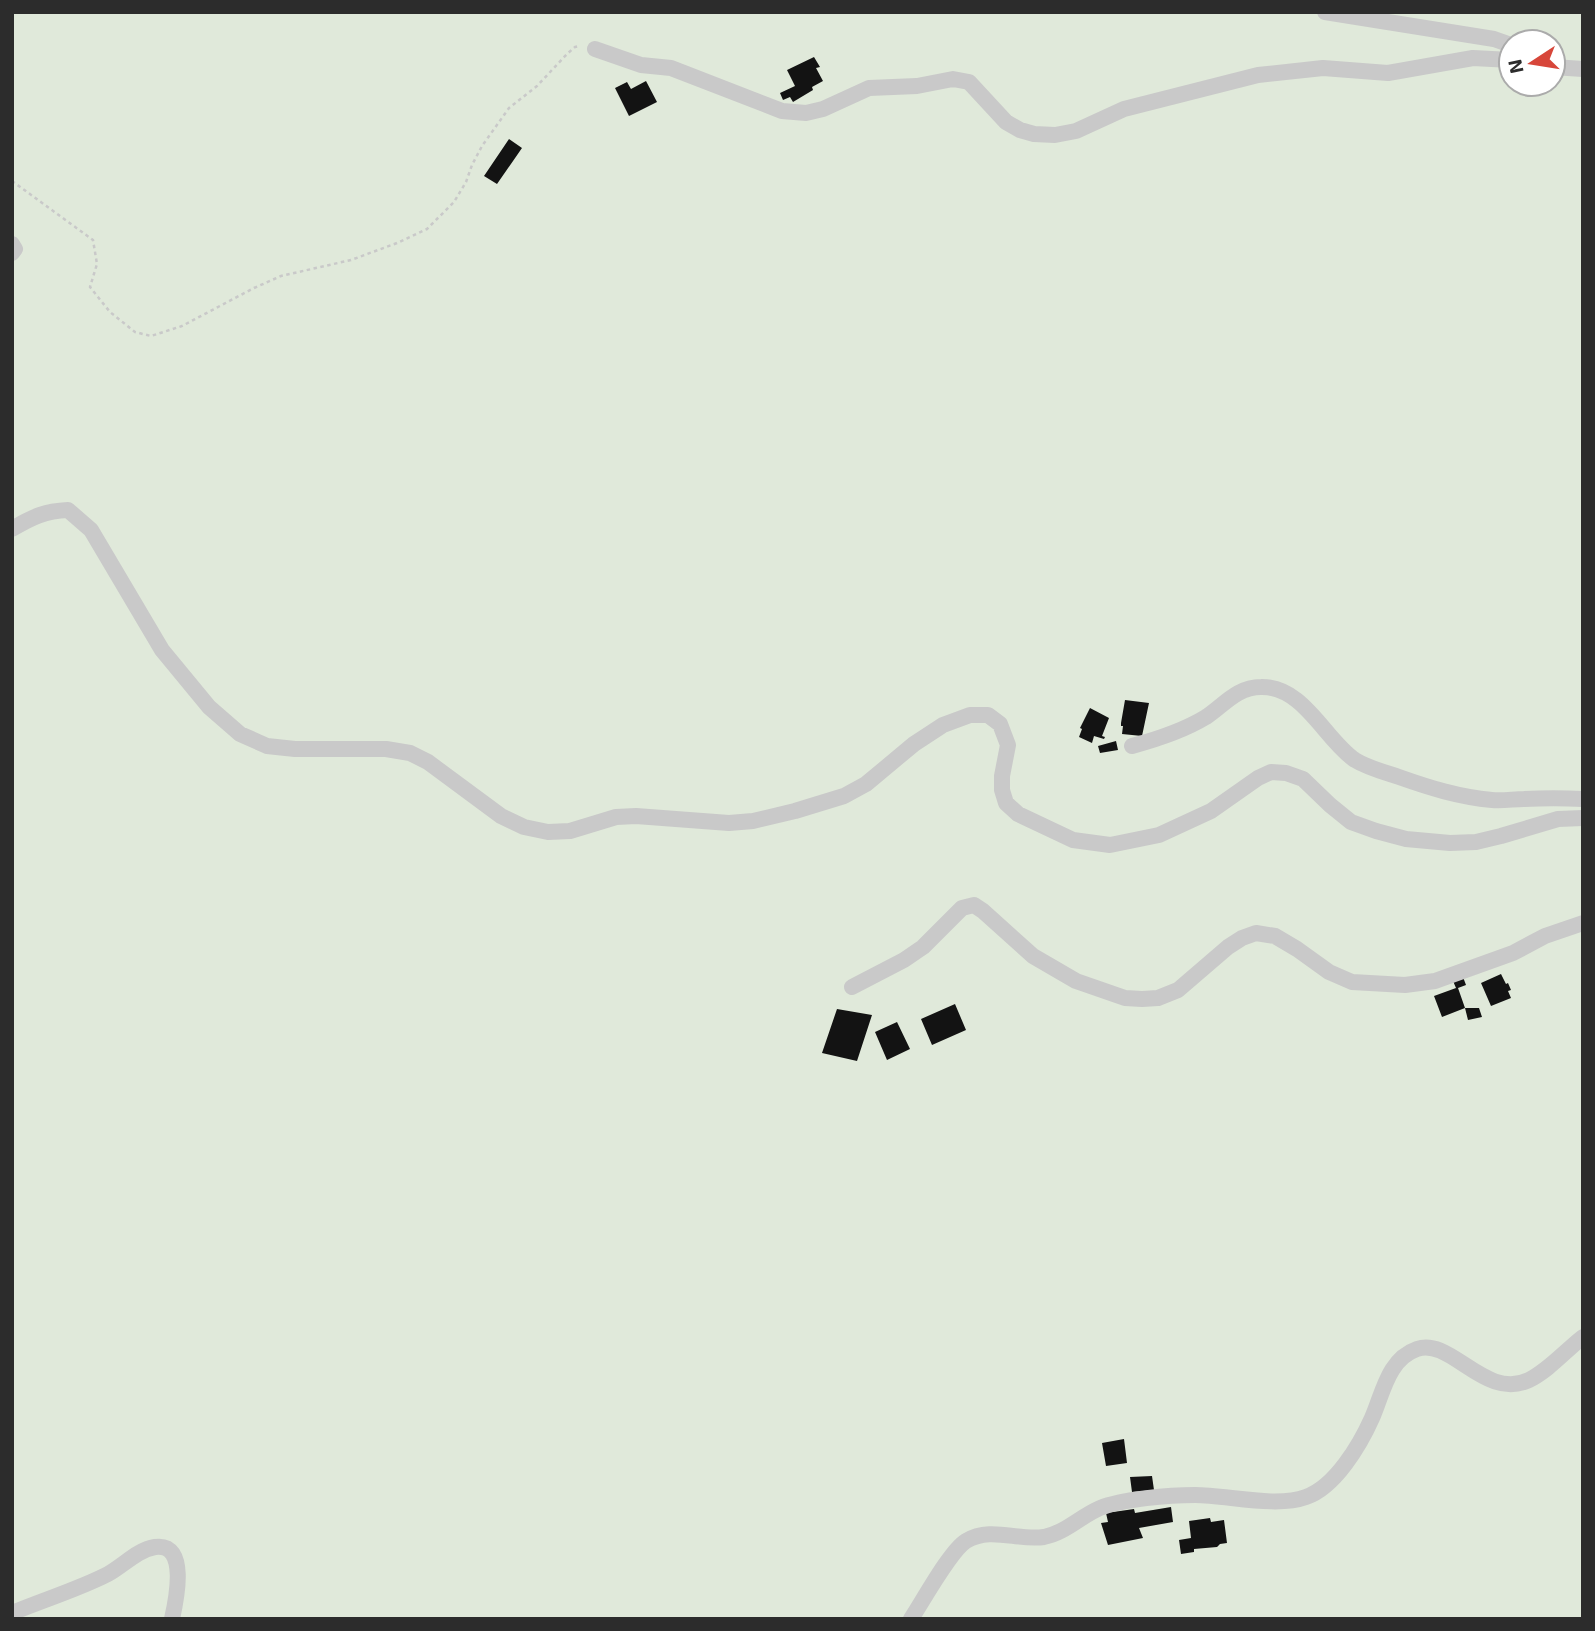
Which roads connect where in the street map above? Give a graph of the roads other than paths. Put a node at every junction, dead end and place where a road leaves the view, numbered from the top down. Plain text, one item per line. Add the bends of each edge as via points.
1 (1325, 12) edge
2 (1497, 40) edge
3 (596, 49) road end
4 (1497, 59) edge
5 (12, 244) edge
6 (12, 253) edge
7 (12, 529) edge
8 (1132, 746) dead end
9 (1583, 799) edge
10 (1583, 818) edge
11 (1583, 923) edge
12 (852, 987) dead end
13 (1583, 1337) edge
14 (12, 1613) edge
15 (172, 1619) edge
16 (911, 1619) edge

1 - 2 street
3 - 4 street via 641,65 671,68 782,111 823,109 869,88 961,80 969,82 1006,122 1034,134 1055,135 1076,131 1124,108 1258,75 1324,68 1388,73 1472,58
5 - 6 street
7 - 10 street via 49,511 68,510 91,530 162,650 208,707 240,734 267,746 410,753 501,816 548,832 570,831 616,817 729,823 795,811 866,784 914,744 943,725 970,715 988,715 1000,724 1008,745 1002,776 1006,803 1018,814 1073,840 1110,845 1159,835 1211,811 1271,772 1303,779 1351,822 1406,839 1476,842 1558,819
8 - 9 street via 1166,737 1243,690 1262,687 1283,692 1306,708 1343,752 1360,764 1440,792 1493,800
11 - 12 street via 1435,981 1405,985 1352,982 1275,936 1256,933 1228,947 1178,990 1142,999 1125,998 1076,981 1034,956 974,905 962,908 904,960
13 - 16 street via 1542,1373 1513,1385 1478,1374 1429,1347 1417,1349 1395,1364 1364,1437 1317,1492 1284,1501 1197,1495 1149,1498 1104,1506 1047,1536 976,1536 952,1555
14 - 15 street via 108,1574 153,1547 173,1554 178,1566

